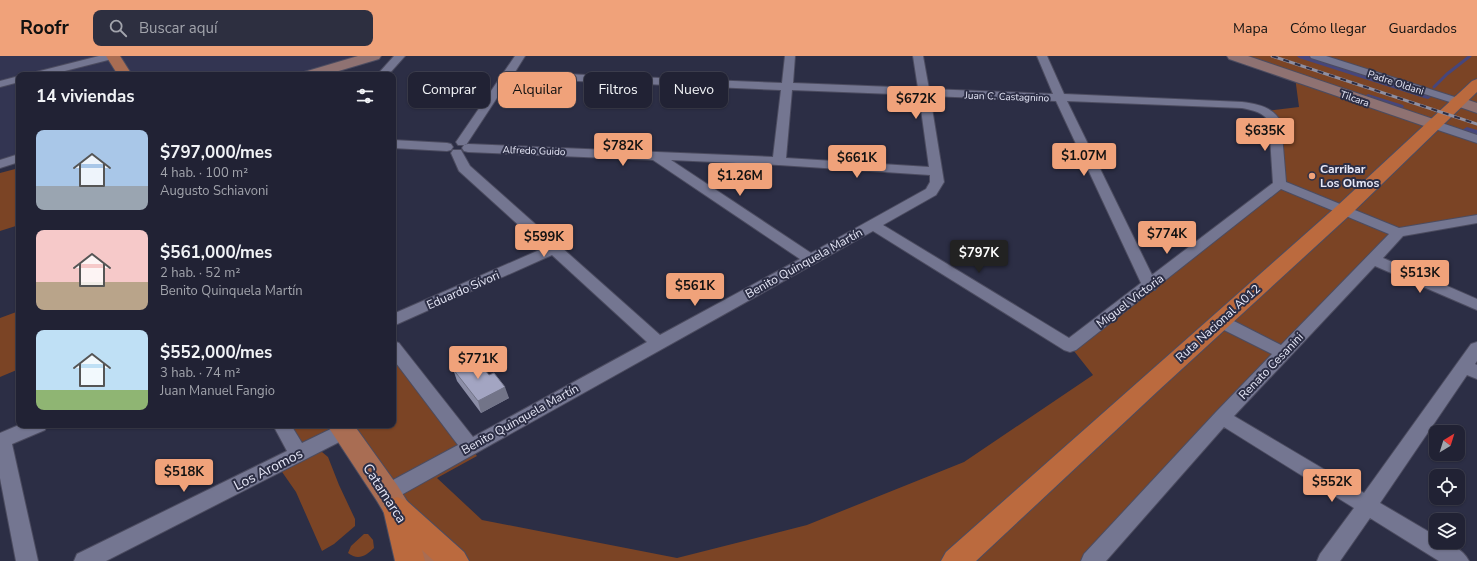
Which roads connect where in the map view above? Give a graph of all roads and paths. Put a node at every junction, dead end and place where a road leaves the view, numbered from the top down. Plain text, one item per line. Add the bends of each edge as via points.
1 (112, 56) edge
2 (374, 56) edge
3 (400, 56) edge
4 (520, 56) edge
5 (790, 56) edge
6 (918, 56) edge
7 (1042, 56) edge
8 (1234, 56) edge
9 (1316, 56) edge
10 (48, 72) edge
11 (122, 72) edge
12 (319, 72) edge
13 (385, 72) edge
14 (510, 72) edge
15 (576, 79) edge
16 (16, 80) edge
17 (0, 84) edge
18 (1477, 84) edge
19 (786, 87) junction
20 (498, 89) edge
21 (924, 92) junction
22 (1060, 98) junction
23 (1450, 108) junction
24 (1477, 108) edge
25 (1433, 124) junction
26 (1477, 139) edge
27 (396, 144) edge
28 (459, 147) junction
29 (655, 156) junction
30 (16, 159) edge
31 (779, 161) junction
32 (0, 164) edge
33 (936, 171) junction
34 (1280, 184) junction
35 (1344, 210) junction
36 (1477, 219) edge
37 (874, 225) junction
38 (1398, 233) junction
39 (554, 250) junction
40 (1373, 259) junction
41 (811, 260) junction
42 (1150, 286) junction
43 (1477, 304) edge
44 (396, 319) edge
45 (1220, 321) junction
46 (658, 343) junction
47 (1477, 348) edge
48 (396, 351) edge
49 (1283, 353) junction
50 (1470, 369) edge
51 (1222, 417) junction
52 (31, 428) edge
53 (284, 428) edge
54 (342, 428) edge
55 (1, 441) edge
56 (470, 447) junction
57 (298, 454) junction
58 (392, 501) junction
59 (1367, 505) junction
60 (958, 559) edge
61 (28, 561) edge
62 (85, 561) edge
63 (410, 561) edge
64 (429, 561) edge
65 (454, 561) edge
66 (1092, 561) edge
67 (1328, 561) edge
68 (1458, 561) edge

1 - 10 street
1 - 11 main road
2 - 12 main road
3 - 13 street
4 - 14 street
5 - 19 street
6 - 21 street, Benito Quinquela Martín
7 - 22 street
8 - 25 main road, Tilcara
9 - 23 street, Padre Oldani
15 - 19 street, Juan C. Castagnino
16 - 17 street
18 - 23 highway, Ruta Nacional A012
19 - 21 street, Juan C. Castagnino
19 - 31 street
20 - 28 street
21 - 22 street, Juan C. Castagnino
21 - 33 street, Benito Quinquela Martín
22 - 34 street, Juan C. Castagnino via 1242,105 1266,111 1273,116 1275,122
22 - 42 street
23 - 24 main road, Padre Oldani
23 - 25 highway, Ruta Nacional A012
25 - 26 street, Tilcara
25 - 35 highway, Ruta Nacional A012
27 - 28 street, Alfredo Guido
28 - 29 street, Alfredo Guido
28 - 39 street via 464,168
29 - 31 street, Alfredo Guido
29 - 41 street
30 - 32 street
31 - 33 street, Alfredo Guido
33 - 37 street, Benito Quinquela Martín via 937,182 931,192
34 - 35 street
34 - 42 street, Miguel Victoria
35 - 38 street
35 - 45 highway, Ruta Nacional A012
36 - 38 street
37 - 41 street, Benito Quinquela Martín
37 - 42 street, Miguel Victoria via 1070,346
38 - 40 street, Renato Cesanini
39 - 44 street, Eduardo Sívori
39 - 46 street
40 - 43 street
40 - 49 street, Renato Cesanini
41 - 46 street, Benito Quinquela Martín
45 - 49 street
45 - 60 highway, Ruta Nacional A012
46 - 56 street, Benito Quinquela Martín
47 - 50 street
48 - 56 street
49 - 51 street, Renato Cesanini
50 - 59 street
51 - 59 street
51 - 66 street, Renato Cesanini
52 - 55 street
53 - 57 street
54 - 57 street, Los Aromos
54 - 58 main road, Catamarca
55 - 61 street
56 - 58 street, Benito Quinquela Martín
57 - 62 street, Los Aromos
58 - 63 highway
58 - 64 main road, Catamarca
58 - 65 highway
59 - 67 street
59 - 68 street

